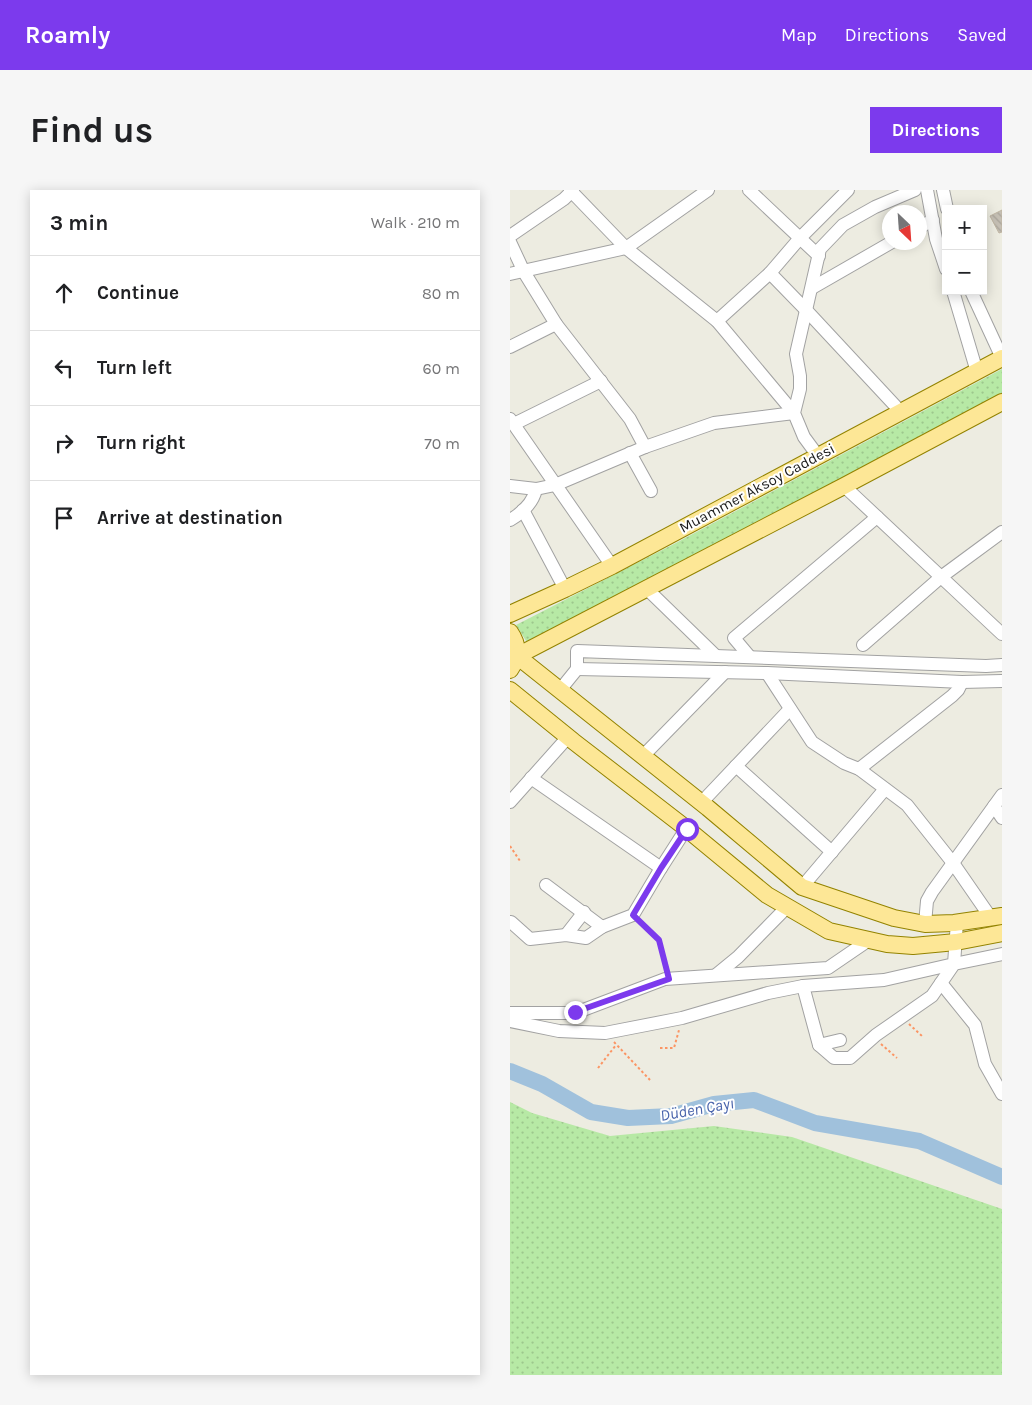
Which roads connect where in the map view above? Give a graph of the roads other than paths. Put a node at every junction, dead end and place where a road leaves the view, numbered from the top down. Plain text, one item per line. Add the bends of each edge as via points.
1 (571, 190) edge
2 (708, 190) edge
3 (749, 190) edge
4 (915, 190) edge
5 (927, 190) edge
6 (943, 190) edge
7 (839, 193) edge
8 (946, 205) edge
9 (932, 220) junction
10 (927, 223) edge
11 (510, 236) edge
12 (800, 238) junction
13 (510, 242) edge
14 (626, 248) junction
15 (882, 248) edge
16 (819, 256) junction
17 (942, 257) edge
18 (524, 272) junction
19 (770, 273) junction
20 (510, 274) edge
21 (812, 288) junction
22 (954, 295) edge
23 (973, 295) edge
24 (806, 310) junction
25 (717, 321) junction
26 (556, 324) junction
27 (510, 347) edge
28 (1002, 358) edge
29 (977, 372) junction
30 (600, 381) junction
31 (1002, 402) edge
32 (794, 412) junction
33 (901, 412) junction
34 (512, 421) edge
35 (645, 446) junction
36 (630, 452) junction
37 (818, 456) junction
38 (555, 485) junction
39 (510, 486) edge
40 (844, 486) junction
41 (536, 489) junction
42 (651, 491) dead end
43 (523, 510) junction
44 (877, 518) junction
45 (510, 520) edge
46 (1002, 532) edge
47 (612, 566) junction
48 (941, 576) junction
49 (565, 589) junction
50 (647, 589) junction
51 (510, 614) edge
52 (510, 632) edge
53 (1002, 634) edge
54 (863, 645) dead end
55 (716, 656) junction
56 (750, 657) junction
57 (514, 663) edge
58 (1002, 665) edge
59 (576, 669) junction
60 (725, 672) junction
61 (767, 672) junction
62 (1002, 681) edge
63 (962, 682) junction
64 (560, 690) junction
65 (511, 692) edge
66 (790, 709) junction
67 (568, 737) junction
68 (643, 756) junction
69 (736, 766) junction
70 (859, 769) junction
71 (531, 778) junction
72 (885, 789) junction
73 (1002, 795) edge
74 (510, 800) edge
75 (701, 803) junction
76 (994, 806) junction
77 (1002, 818) edge
78 (686, 829) junction
79 (832, 852) junction
80 (953, 863) junction
81 (661, 868) junction
82 (546, 885) dead end
83 (802, 887) junction
84 (787, 907) junction
85 (584, 912) junction
86 (997, 917) edge
87 (511, 922) edge
88 (957, 922) junction
89 (925, 924) junction
90 (602, 927) junction
91 (1002, 933) edge
92 (566, 935) junction
93 (980, 937) junction
94 (869, 940) junction
95 (956, 942) junction
96 (1000, 957) edge
97 (954, 964) junction
98 (716, 975) junction
99 (941, 983) junction
100 (803, 986) junction
101 (510, 1013) edge
102 (510, 1021) edge
103 (840, 1040) dead end
104 (818, 1045) junction
105 (1002, 1094) edge

1 - 11 street via 564,199
1 - 14 street
2 - 14 street
3 - 12 street
4 - 16 street via 842,225 820,249
5 - 9 street
6 - 8 street
7 - 12 street
9 - 10 street
9 - 17 street
12 - 16 street
12 - 19 street
13 - 18 street
14 - 18 street
14 - 25 street
15 - 21 street
16 - 21 street
18 - 20 street
18 - 26 street
19 - 24 street
19 - 25 street
21 - 24 street
22 - 29 street
23 - 28 street
24 - 32 street via 796,354 800,389
24 - 33 street
25 - 32 street
26 - 27 street
26 - 30 street
28 - 29 main road, Muammer Aksoy Caddesi
29 - 33 main road, Muammer Aksoy Caddesi
30 - 34 street
30 - 35 street via 630,419
31 - 40 main road
32 - 35 street via 714,424
32 - 37 street via 804,437
33 - 37 main road, Muammer Aksoy Caddesi
34 - 38 street
35 - 36 street
36 - 38 street
36 - 42 street
37 - 47 main road, Muammer Aksoy Caddesi
38 - 41 street
38 - 47 street
39 - 41 street
40 - 44 street
40 - 50 main road
41 - 43 street via 534,500
43 - 45 street
43 - 49 street
44 - 48 street
44 - 56 street via 734,638
46 - 48 street
47 - 49 main road, Muammer Aksoy Caddesi
48 - 53 street
48 - 54 street
49 - 51 main road, Muammer Aksoy Caddesi
50 - 55 street
50 - 57 main road
52 - 57 main road via 515,639
55 - 56 street
55 - 59 street via 577,651
56 - 58 street
57 - 64 main road
59 - 60 street
59 - 64 street
60 - 61 street
60 - 68 street
61 - 63 street
61 - 66 street
62 - 63 street
63 - 70 street via 952,696
64 - 68 main road
65 - 67 main road
66 - 69 street
66 - 70 street via 812,742
67 - 71 street
67 - 78 main road
68 - 75 main road
69 - 75 street
69 - 79 street
70 - 72 street
71 - 74 street
71 - 81 street
72 - 79 street
72 - 80 street via 907,805
73 - 76 street
75 - 83 main road
76 - 77 street
76 - 80 street
78 - 81 street
78 - 84 main road via 767,896
79 - 83 street
80 - 86 street
80 - 89 street via 927,902
81 - 90 street via 633,915
82 - 85 street
83 - 89 main road via 894,918
84 - 94 main road via 830,931
84 - 98 street
85 - 90 street
85 - 92 street
86 - 88 main road
87 - 92 street via 530,939
88 - 89 main road
88 - 95 street
90 - 92 street via 586,938
91 - 93 main road
93 - 95 main road
93 - 96 street
94 - 95 main road via 913,946
94 - 98 street via 828,968
95 - 97 street
96 - 97 street
97 - 99 street
97 - 100 street via 884,980
98 - 101 street via 669,979 575,1012
99 - 104 street via 932,996 850,1058 834,1058
99 - 105 street via 975,1025 985,1064
100 - 102 street via 682,1018 605,1034 559,1031
100 - 104 street
103 - 104 street

